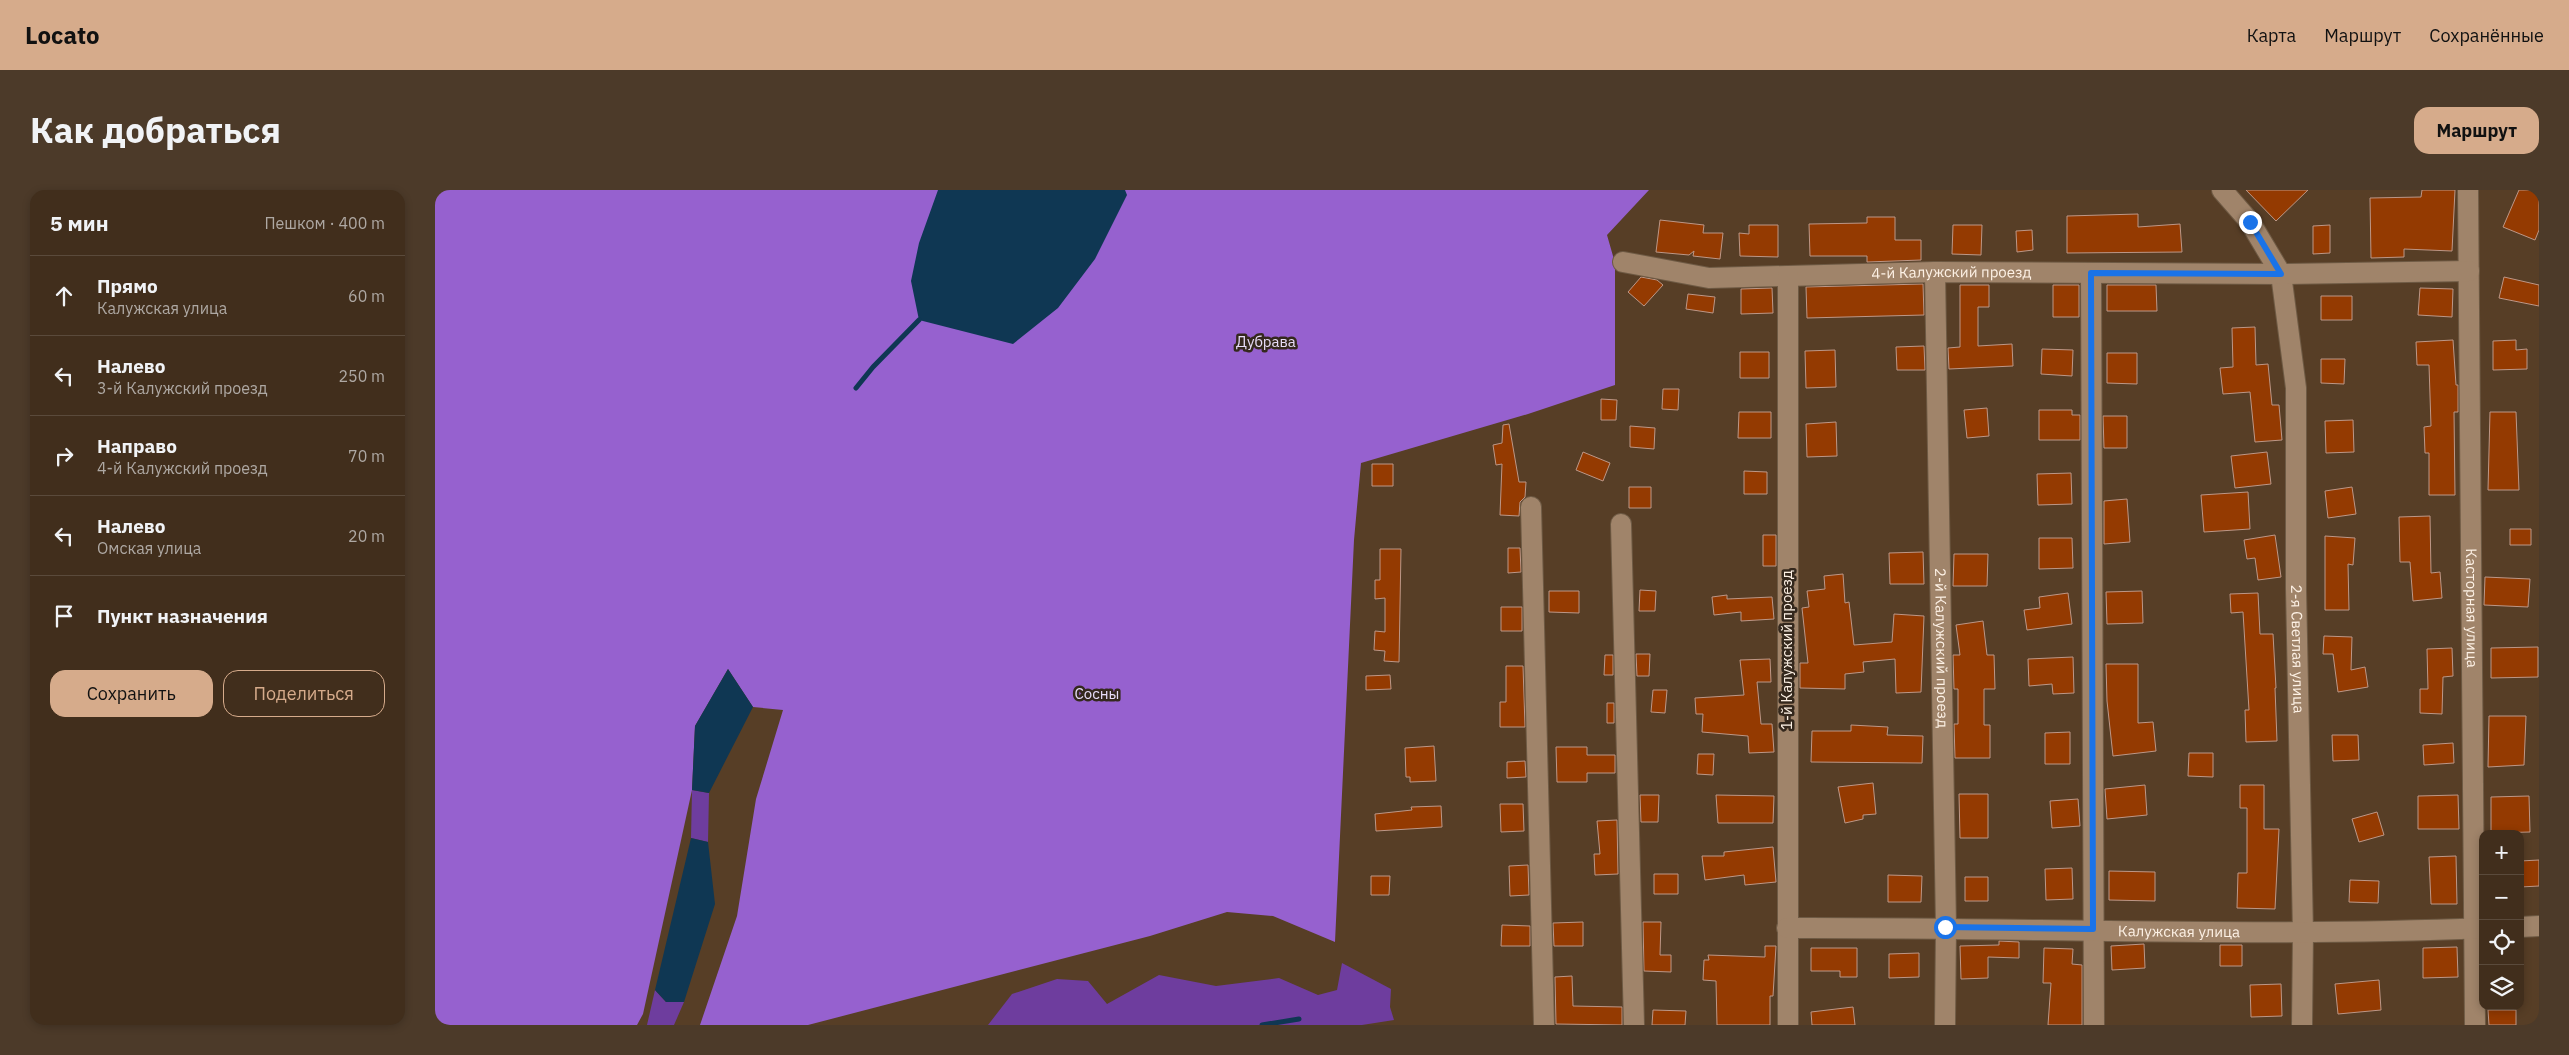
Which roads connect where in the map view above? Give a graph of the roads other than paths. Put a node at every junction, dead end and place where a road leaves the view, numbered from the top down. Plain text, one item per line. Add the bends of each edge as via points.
1 (2222, 190) edge
2 (2468, 190) edge
3 (1623, 262) dead end
4 (2469, 271) junction
5 (1935, 272) junction
6 (2091, 273) junction
7 (2281, 274) junction
8 (1788, 276) junction
9 (1531, 507) dead end
10 (1621, 524) dead end
11 (2539, 926) edge
12 (1945, 927) junction
13 (2524, 927) edge
14 (1787, 928) junction
15 (2093, 929) junction
16 (2478, 929) edge
17 (2303, 933) junction
18 (1543, 1025) edge
19 (1634, 1025) edge
20 (1788, 1025) edge
21 (1945, 1025) edge
22 (2094, 1025) edge
23 (2302, 1025) edge
24 (2475, 1025) edge

1 - 7 street via 2250,222
2 - 4 street, Касторная улица
3 - 8 street, 4-й Калужский проезд via 1709,278
4 - 7 street, 4-й Калужский проезд
4 - 16 street, Касторная улица
5 - 6 street, 4-й Калужский проезд
5 - 8 street, 4-й Калужский проезд
5 - 12 street, 2-й Калужский проезд
6 - 7 street, 4-й Калужский проезд
6 - 15 street
7 - 17 street, 2-я Светлая улица via 2296,388 2296,589
8 - 14 street, 1-й Калужский проезд
9 - 18 street
10 - 19 street
11 - 13 street
12 - 14 street, Калужская улица
12 - 15 street, Калужская улица
12 - 21 street, 2-й Калужский проезд
14 - 20 street, 1-й Калужский проезд
15 - 17 street, Калужская улица
15 - 22 street
16 - 17 street, Калужская улица
16 - 24 street, Касторная улица
17 - 23 street, 2-я Светлая улица

